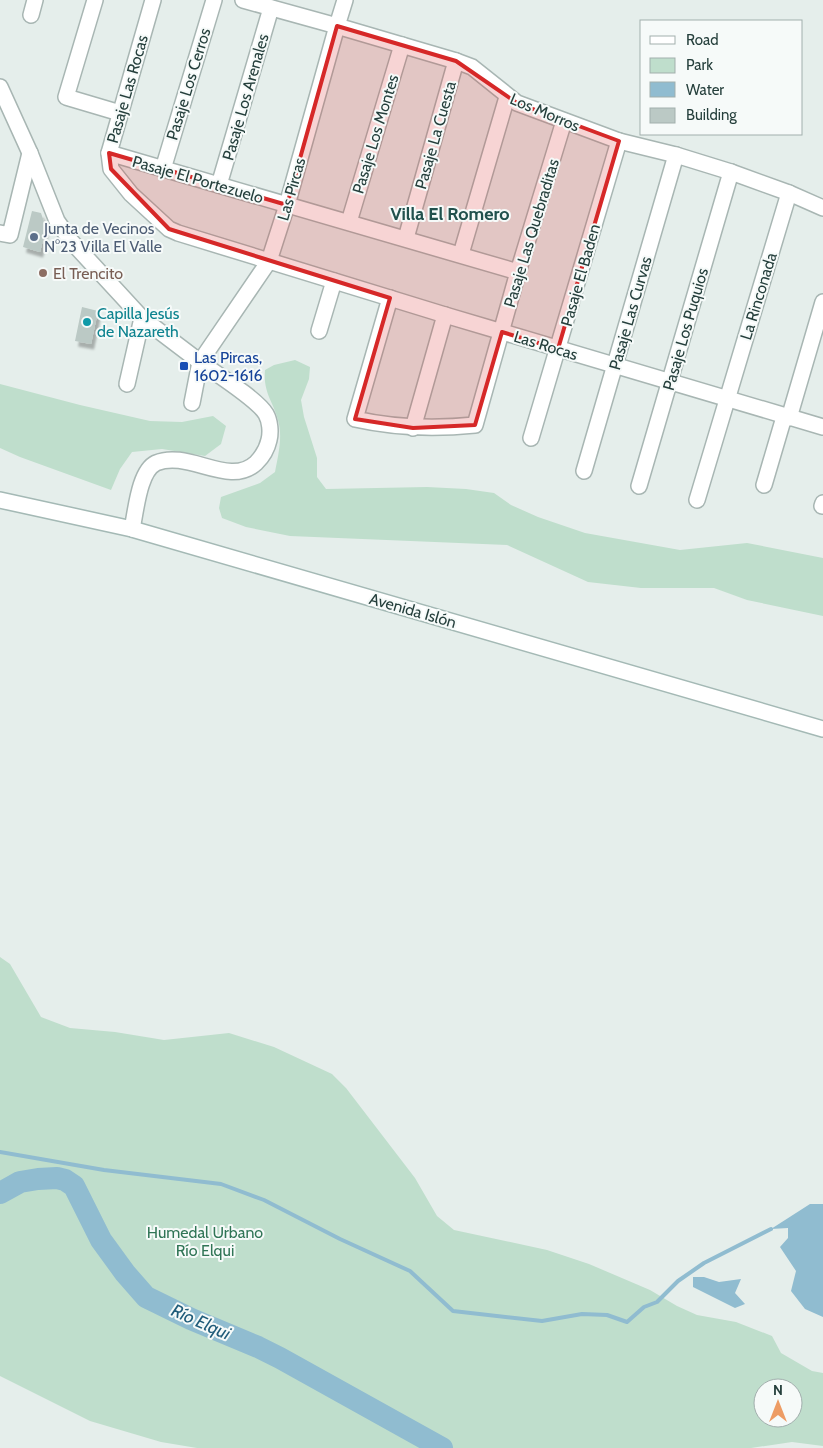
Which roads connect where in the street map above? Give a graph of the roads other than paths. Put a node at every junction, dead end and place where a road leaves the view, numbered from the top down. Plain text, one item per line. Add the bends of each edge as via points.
1 (35, 0) edge
2 (95, 0) edge
3 (153, 0) edge
4 (214, 0) edge
5 (244, 0) edge
6 (345, 0) edge
7 (271, 8) junction
8 (30, 16) dead end
9 (337, 26) junction
10 (402, 45) junction
11 (456, 61) junction
12 (0, 87) edge
13 (507, 96) junction
14 (120, 113) junction
15 (564, 121) junction
16 (619, 141) junction
17 (30, 153) junction
18 (109, 153) junction
19 (676, 155) junction
20 (163, 169) junction
21 (731, 172) junction
22 (219, 185) junction
23 (789, 193) junction
24 (287, 205) junction
25 (823, 208) edge
26 (349, 222) junction
27 (5, 234) edge
28 (406, 238) junction
29 (461, 254) junction
30 (269, 261) junction
31 (518, 272) junction
32 (334, 281) junction
33 (390, 298) junction
34 (823, 302) edge
35 (445, 315) junction
36 (142, 318) junction
37 (319, 331) dead end
38 (502, 332) junction
39 (558, 349) junction
40 (200, 362) junction
41 (614, 365) junction
42 (669, 382) junction
43 (127, 384) dead end
44 (727, 399) junction
45 (192, 403) dead end
46 (786, 417) junction
47 (413, 428) junction
48 (823, 428) edge
49 (532, 438) dead end
50 (584, 471) dead end
51 (639, 486) dead end
52 (764, 486) dead end
53 (0, 500) edge
54 (697, 500) dead end
55 (132, 528) junction
56 (823, 729) edge

1 - 8 street
2 - 14 street via 66,97
3 - 14 street, Pasaje Las Rocas
4 - 20 street, Pasaje Los Cerros
5 - 7 street, Los Morros
6 - 9 street, Las Pircas
7 - 9 street, Los Morros
7 - 22 street, Pasaje Los Arenales
9 - 10 street, Los Morros
9 - 24 street, Las Pircas
10 - 11 street, Los Morros
10 - 26 street, Pasaje Los Montes
11 - 13 street, Los Morros via 472,68
11 - 28 street, Pasaje La Cuesta
12 - 17 street
13 - 15 street, Los Morros
13 - 29 street
14 - 18 street, Pasaje Las Rocas
15 - 16 street, Los Morros
15 - 31 street, Pasaje Las Quebraditas
16 - 19 street, Los Morros
16 - 39 street, Pasaje El Baden
17 - 27 street
17 - 36 street via 57,221 71,241
18 - 20 street, Pasaje El Portezuelo
18 - 30 street, Pasaje Las Rocas via 111,169 131,194 169,229
19 - 21 street, Los Morros
19 - 41 street, Pasaje Las Curvas
20 - 22 street, Pasaje El Portezuelo
21 - 23 street, Los Morros
21 - 42 street, Pasaje Los Puquios
22 - 24 street, Pasaje El Portezuelo
23 - 25 street, Los Morros
23 - 44 street, La Rinconada
24 - 26 street, Pasaje El Portezuelo
24 - 30 street, Las Pircas
26 - 28 street, Pasaje El Portezuelo
28 - 29 street, Pasaje El Portezuelo
29 - 31 street, Pasaje El Portezuelo
30 - 32 street, Las Rocas
30 - 40 street, Las Pircas
31 - 38 street, Pasaje Las Quebraditas
32 - 33 street, Las Rocas
32 - 37 street
33 - 35 street, Las Rocas
33 - 47 street, Pasaje Las Quebraditas via 355,419
34 - 46 street
35 - 38 street, Las Rocas
35 - 47 street
36 - 40 street
36 - 43 street
38 - 39 street, Las Rocas
38 - 47 street, Pasaje Las Quebraditas via 475,425
39 - 41 street, Las Rocas
39 - 49 street, Pasaje El Baden
40 - 45 street
40 - 55 street via 250,398 266,414 270,426 266,450 250,468 240,472 181,460 156,463 143,476
41 - 42 street, Las Rocas
41 - 50 street, Pasaje Las Curvas
42 - 44 street, Las Rocas
42 - 51 street, Pasaje Los Puquios
44 - 46 street, Las Rocas
44 - 54 street, La Rinconada
46 - 48 street, Las Rocas
46 - 52 street
53 - 55 street, Avenida Islón
55 - 56 street, Avenida Islón

